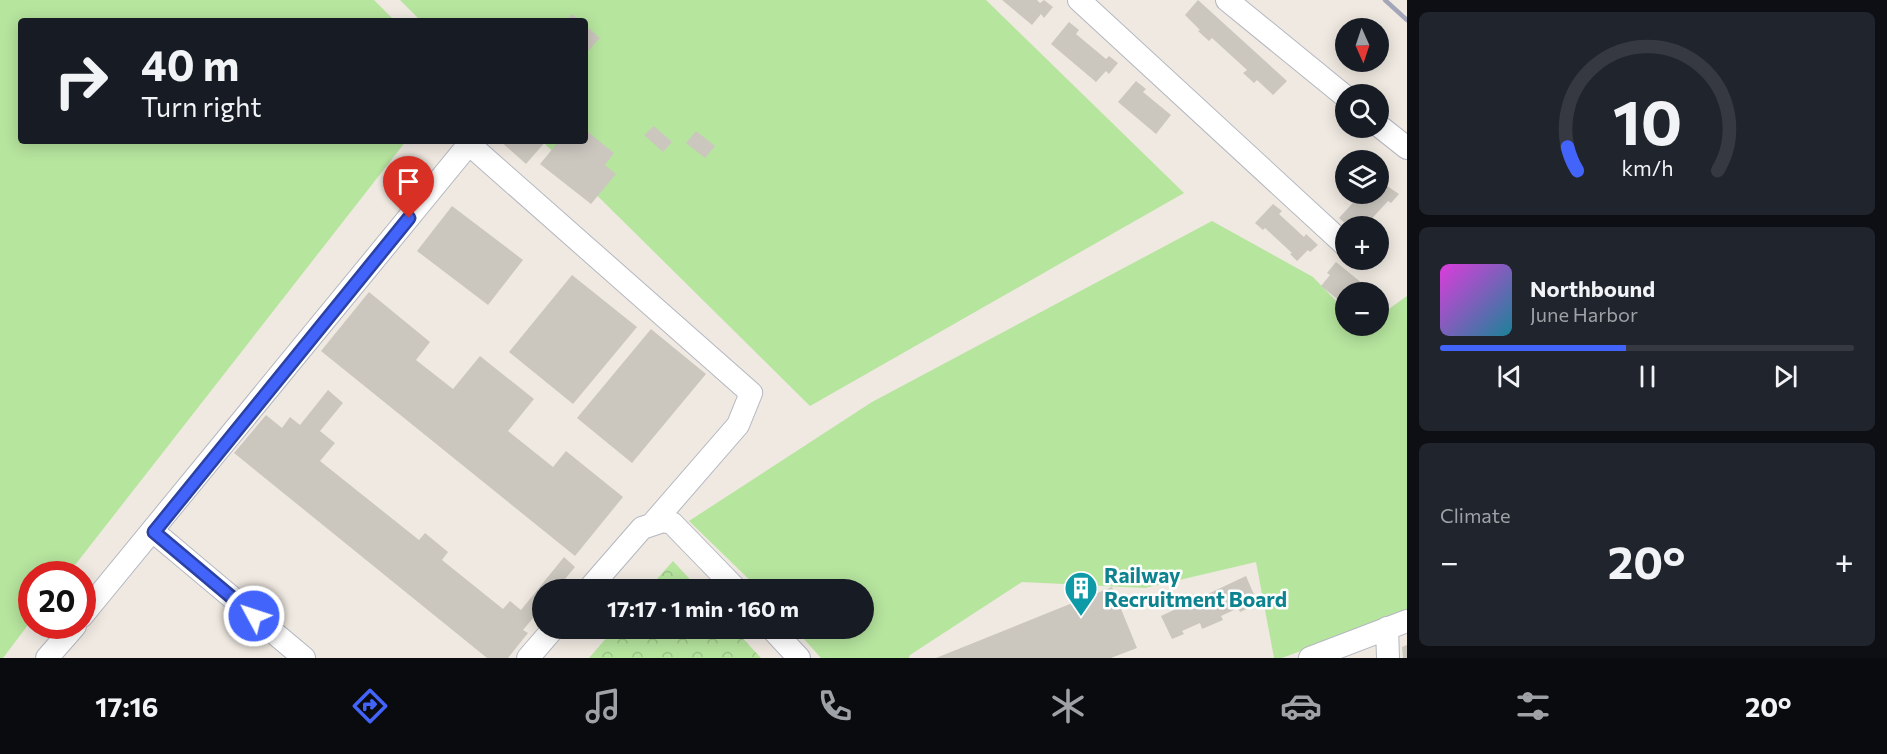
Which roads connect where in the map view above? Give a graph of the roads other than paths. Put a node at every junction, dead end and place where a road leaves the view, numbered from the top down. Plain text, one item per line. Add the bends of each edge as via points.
1 (1079, 0) edge
2 (1227, 0) edge
3 (1335, 89) edge
4 (1389, 133) edge
5 (1407, 148) edge
6 (1335, 236) edge
7 (653, 523) junction
8 (154, 532) junction
9 (598, 579) edge
10 (726, 579) edge
11 (96, 600) edge
12 (1397, 625) edge
13 (64, 639) edge
14 (544, 639) edge
15 (781, 639) edge
16 (47, 658) edge
17 (304, 658) edge
18 (528, 658) edge
19 (799, 658) edge
20 (1310, 658) edge
21 (1388, 658) edge

1 - 6 street
2 - 3 street
4 - 5 street
7 - 8 street via 738,425 751,393 469,144
7 - 9 street via 642,528
7 - 10 street via 672,524
8 - 11 street
8 - 17 street
12 - 20 street
12 - 21 street
13 - 16 street
14 - 18 street
15 - 19 street

